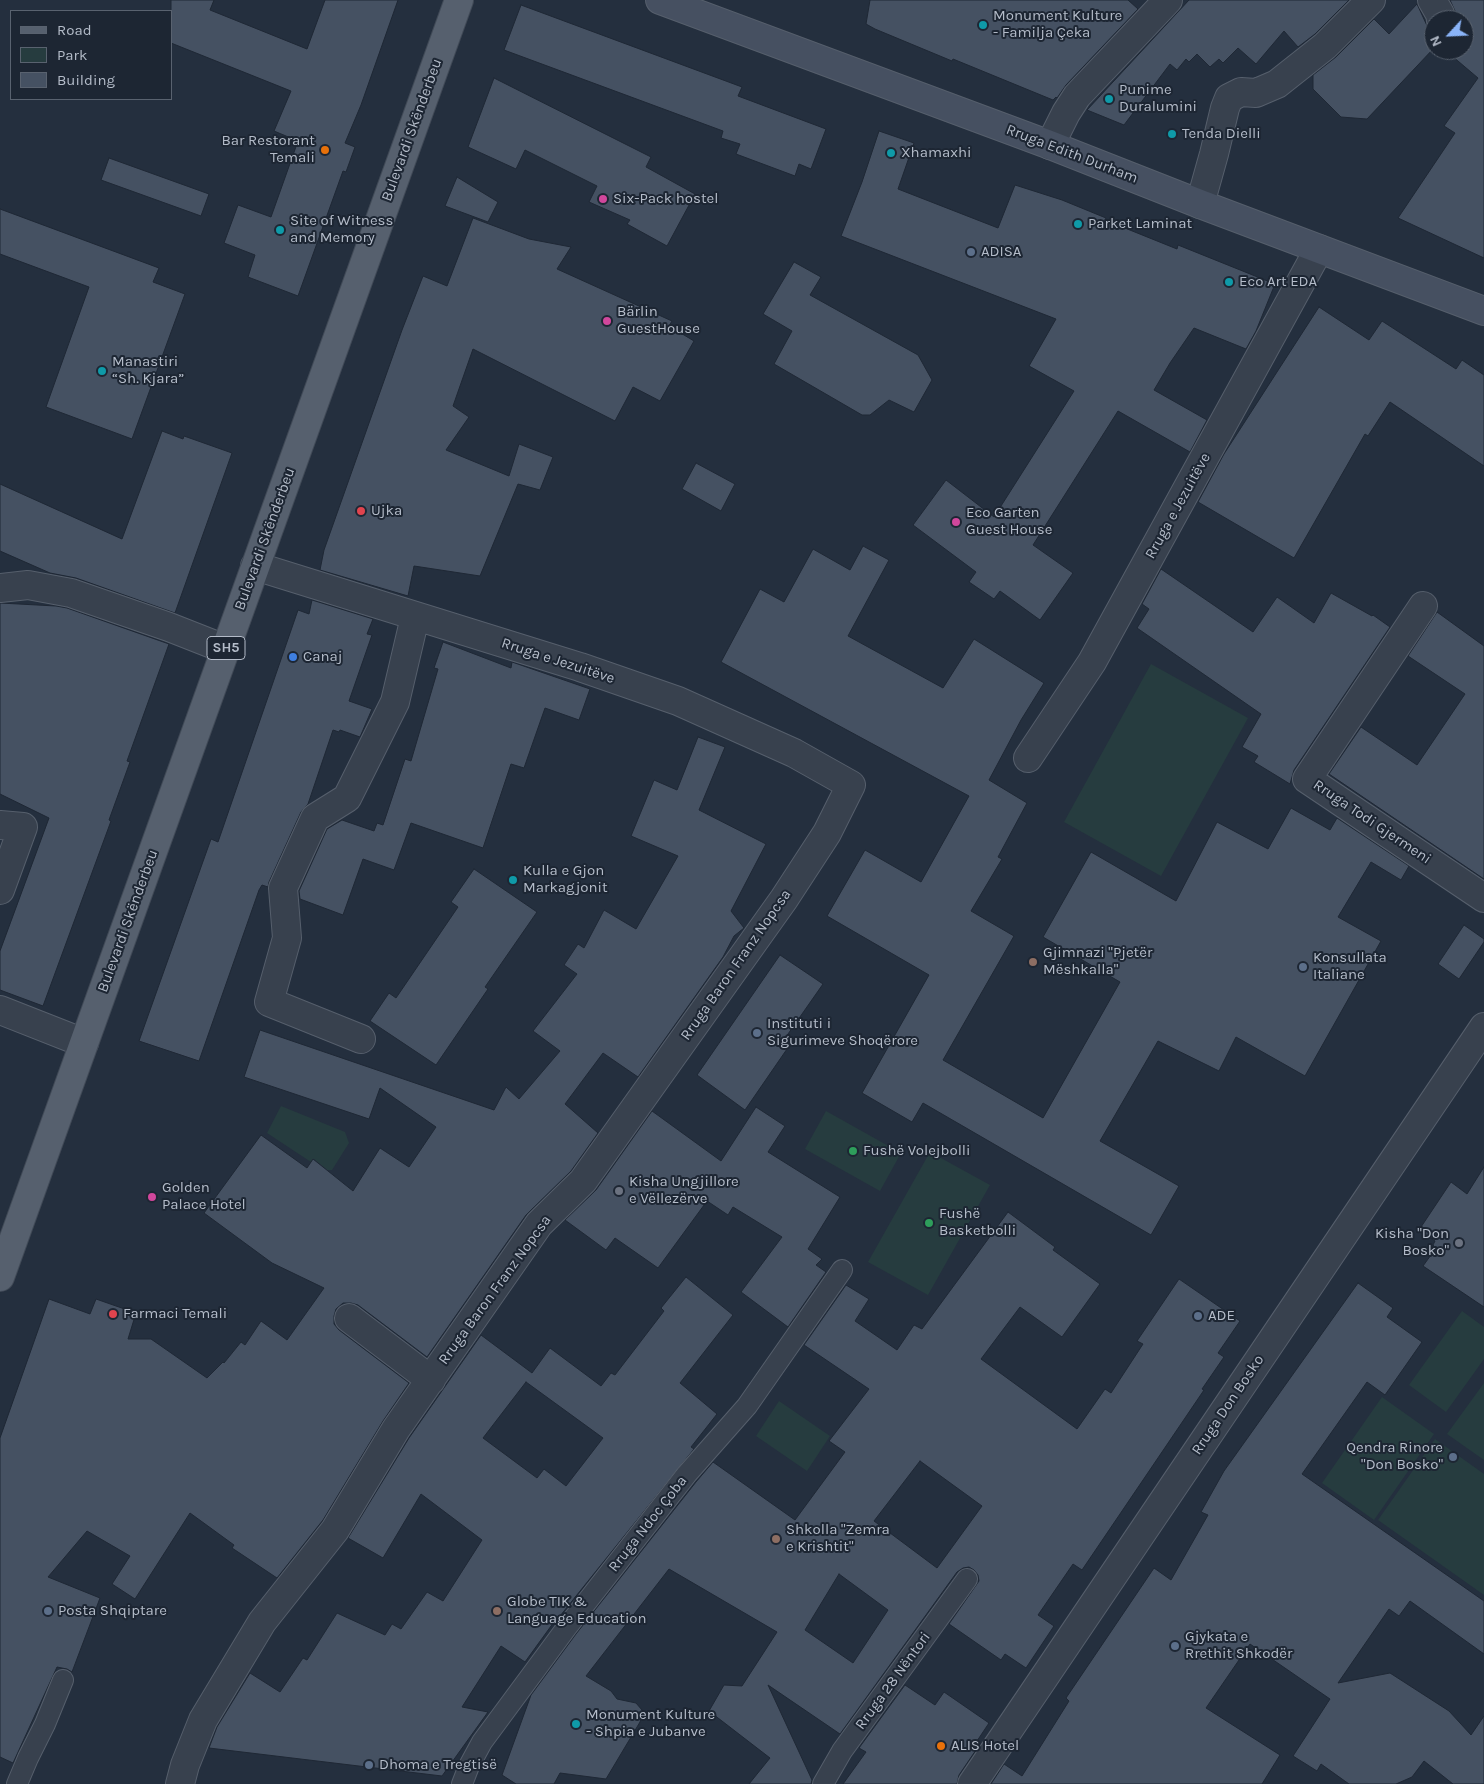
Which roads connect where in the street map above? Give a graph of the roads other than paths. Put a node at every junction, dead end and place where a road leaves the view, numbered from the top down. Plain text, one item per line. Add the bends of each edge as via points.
1 (459, 0) edge
2 (660, 0) edge
3 (1168, 0) edge
4 (1371, 0) edge
5 (1050, 145) junction
6 (1200, 204) junction
7 (1319, 249) junction
8 (1484, 311) edge
9 (255, 566) junction
10 (0, 588) edge
11 (1423, 606) dead end
12 (415, 616) junction
13 (225, 649) junction
14 (1028, 758) dead end
15 (851, 785) joint
16 (0, 824) edge
17 (0, 890) edge
18 (1484, 898) edge
19 (0, 1010) edge
20 (1484, 1027) edge
21 (361, 1039) dead end
22 (84, 1043) junction
23 (842, 1270) dead end
24 (0, 1277) edge
25 (349, 1318) dead end
26 (431, 1380) junction
27 (967, 1580) dead end
28 (63, 1680) dead end
29 (17, 1784) edge
30 (180, 1784) edge
31 (462, 1784) edge
32 (823, 1784) edge
33 (972, 1784) edge

1 - 9 main road, Bulevardi Skënderbeu / SH5
2 - 5 main road, Rruga Edith Durham
3 - 5 street via 1077,96
4 - 6 street via 1325,46 1278,84 1256,93 1241,92 1229,98
5 - 6 main road, Rruga Edith Durham
6 - 7 main road, Rruga Edith Durham
7 - 8 main road, Rruga Edith Durham
7 - 14 street, Rruga e Jezuitëve via 1092,662
9 - 12 street, Rruga e Jezuitëve
9 - 13 main road, Bulevardi Skënderbeu / SH5
10 - 13 street via 28,585 71,593
11 - 18 street, Rruga Todi Gjermeni via 1307,779
12 - 15 street, Rruga e Jezuitëve via 678,701 794,753
12 - 21 street via 396,702 347,798 315,818 283,888 287,938 268,1002
13 - 22 main road, Bulevardi Skënderbeu / SH5
15 - 26 street, Rruga Baron Franz Nopcsa via 827,833 784,899 583,1181 539,1224
16 - 17 street via 23,827
19 - 22 street
20 - 33 street, Rruga Don Bosko
22 - 24 main road, Bulevardi Skënderbeu / SH5
23 - 31 street, Rruga Ndoc Çoba via 747,1406 687,1474 567,1627 482,1742
25 - 26 street
26 - 30 street, Rruga Baron Franz Nopcsa via 396,1429 335,1530 262,1622 203,1720
27 - 32 street, Rruga 28 Nëntori via 842,1751
28 - 29 street

